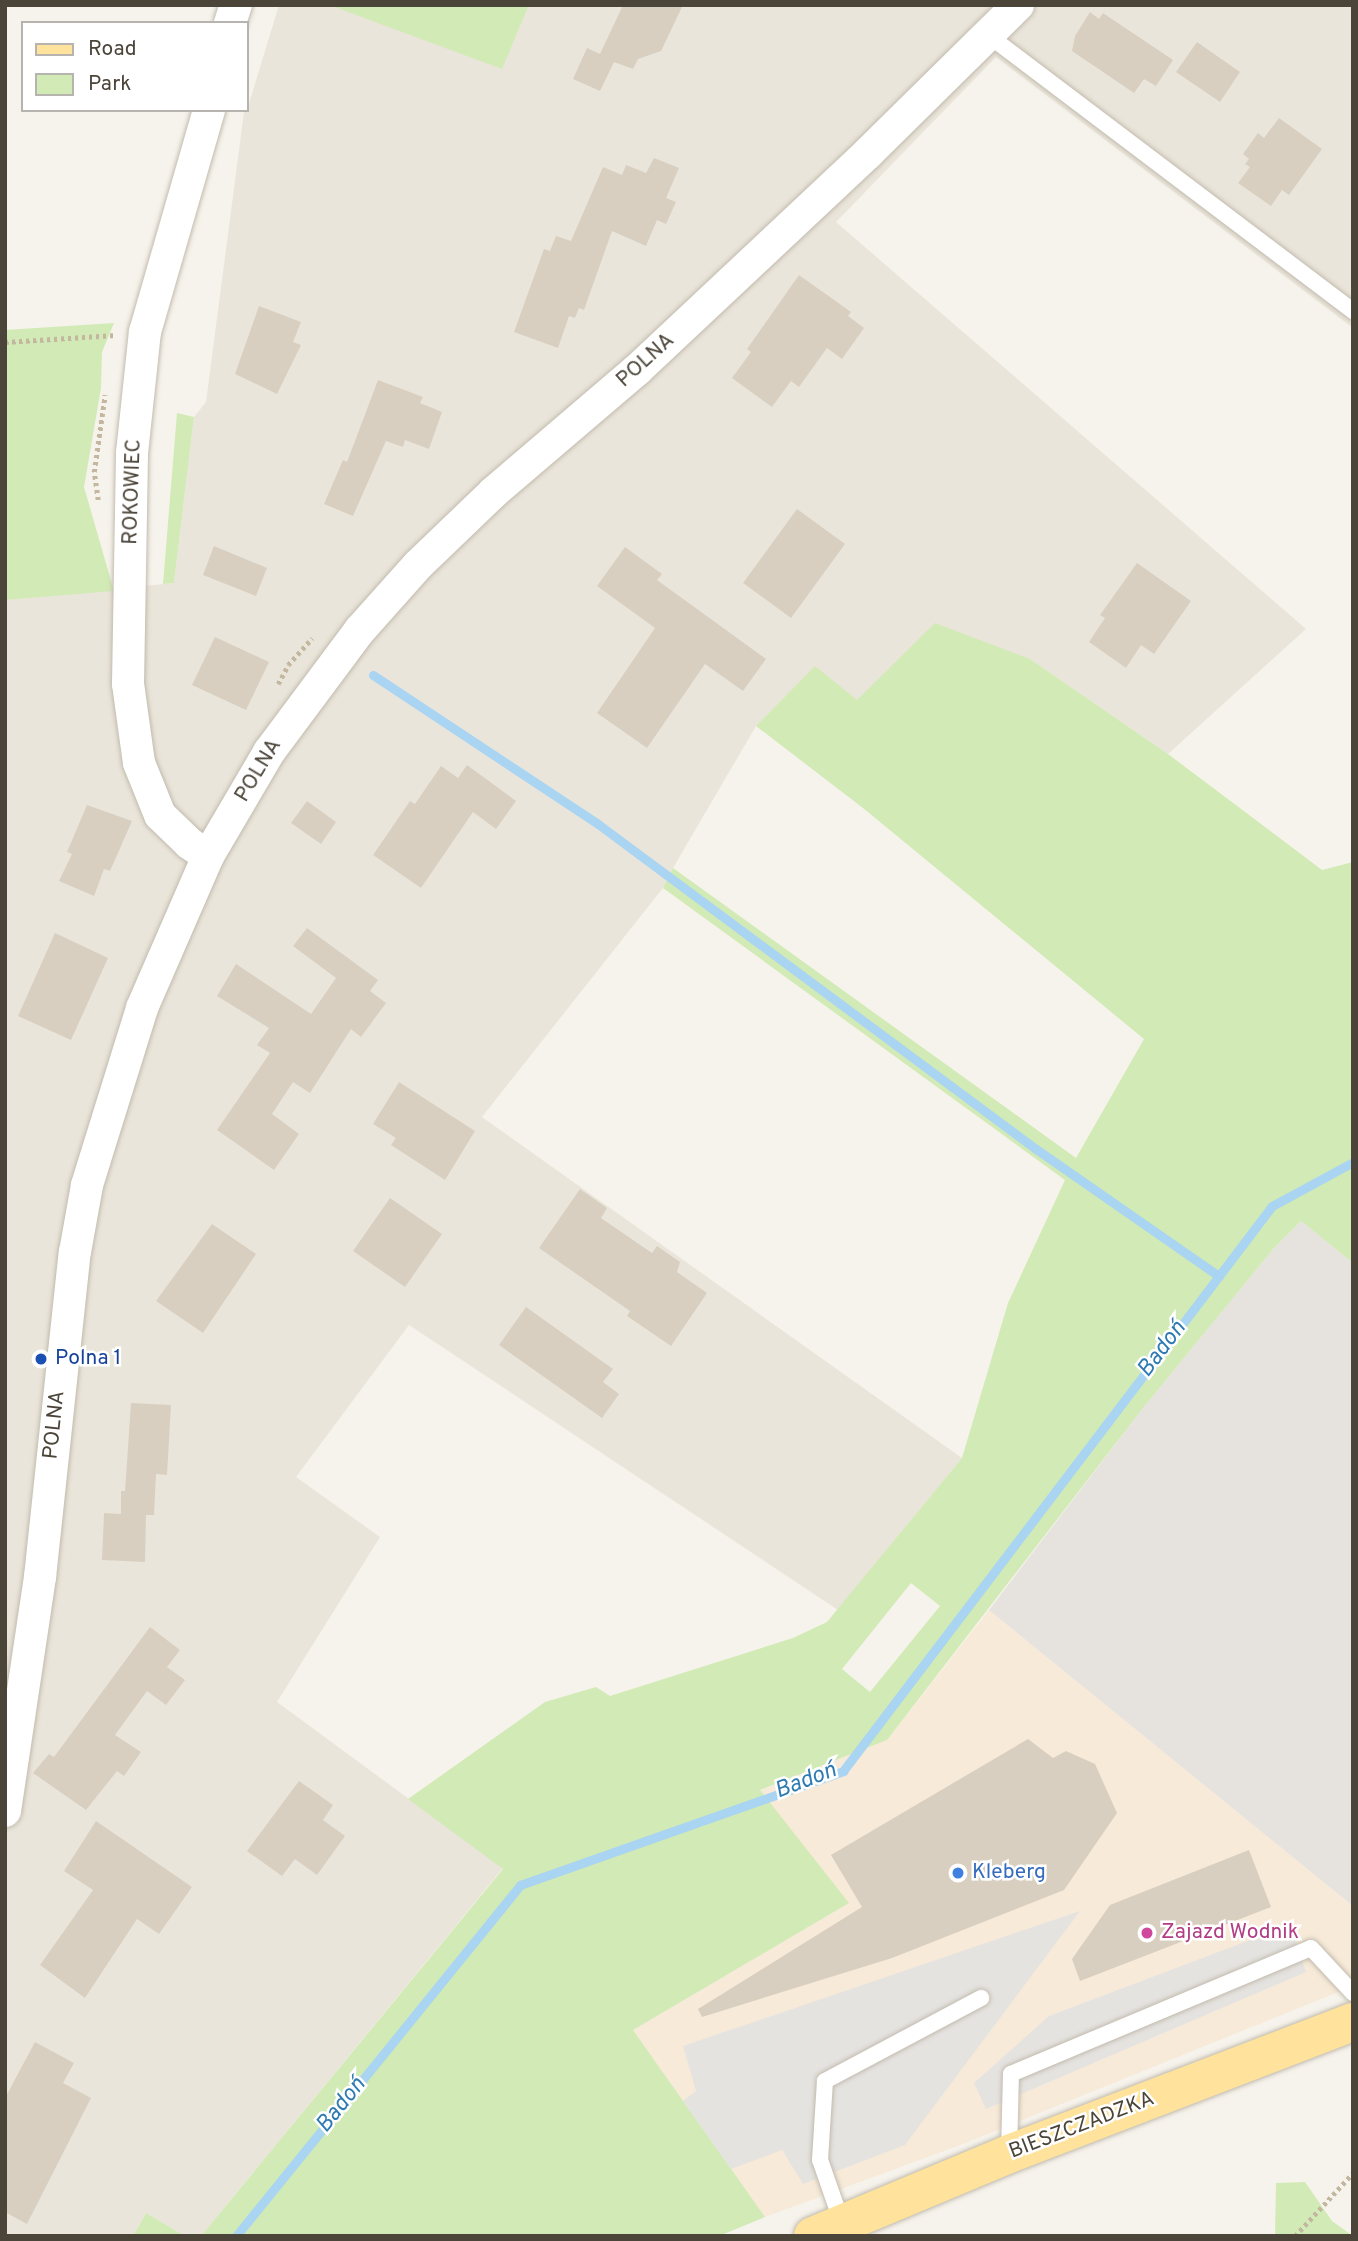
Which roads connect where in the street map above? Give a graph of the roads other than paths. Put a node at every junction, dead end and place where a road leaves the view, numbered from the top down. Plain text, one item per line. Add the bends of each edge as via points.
1 (1018, 5) edge
2 (988, 36) junction
3 (208, 112) edge
4 (1353, 311) edge
5 (208, 856) junction
6 (5, 1811) edge
7 (1353, 1993) edge
8 (981, 1998) dead end
9 (1353, 2022) edge
10 (1009, 2154) junction
11 (834, 2232) edge

1 - 2 street, POLNA
2 - 4 lane
2 - 5 street, POLNA via 638,370 494,492 418,565 360,629 269,752
3 - 5 street, ROKOWIEC via 145,332 132,453 128,684 139,763 160,815
5 - 6 street, POLNA via 142,1008 87,1185 75,1252 40,1577
7 - 10 lane via 1311,1948 1011,2074
8 - 11 lane via 825,2081 820,2160
9 - 10 main road, BIESZCZADZKA
10 - 11 main road, BIESZCZADZKA

